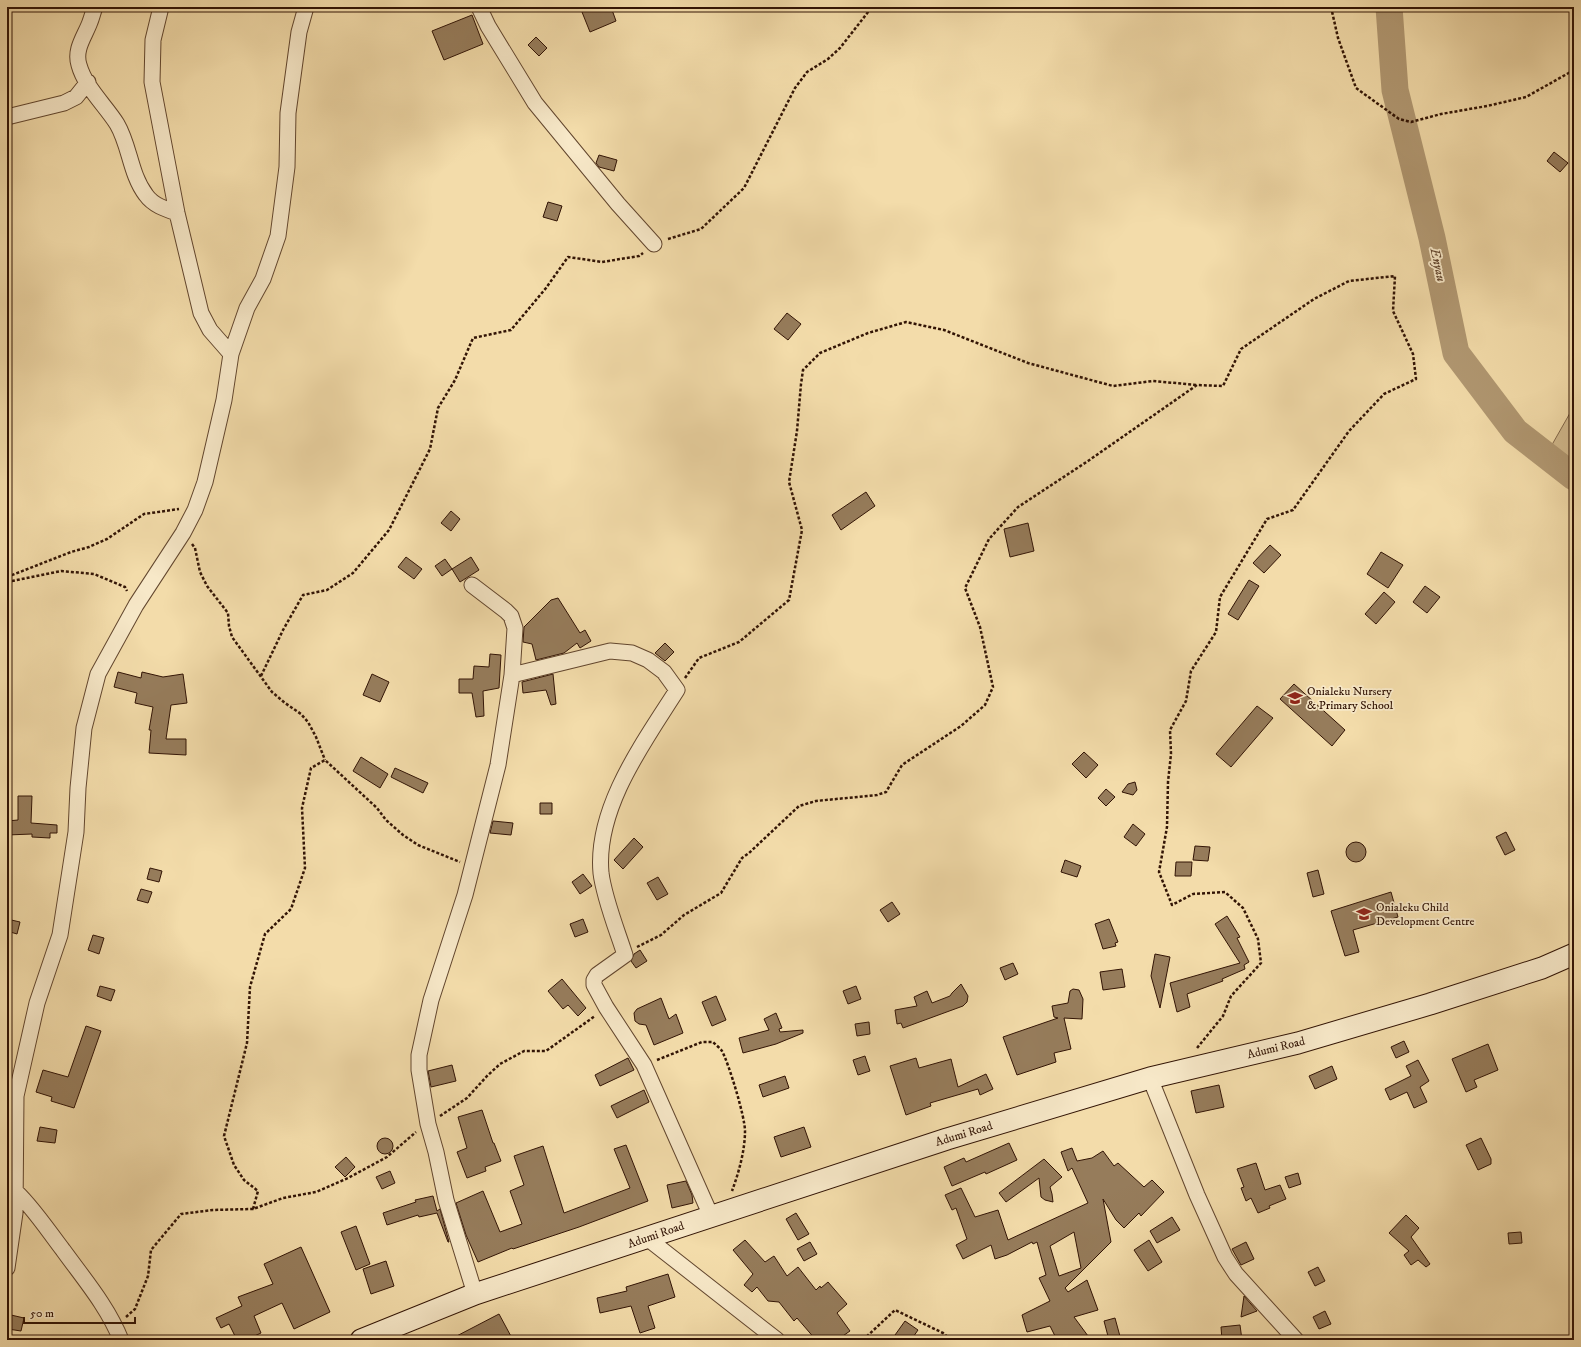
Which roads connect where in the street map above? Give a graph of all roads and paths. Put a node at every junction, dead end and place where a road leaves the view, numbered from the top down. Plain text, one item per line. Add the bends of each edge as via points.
1 (94, 7) edge
2 (161, 7) edge
3 (306, 7) edge
4 (479, 7) edge
5 (872, 7) edge
6 (1331, 7) edge
7 (1574, 70) edge
8 (88, 82) junction
9 (7, 117) edge
10 (177, 213) junction
11 (654, 244) junction
12 (231, 354) junction
13 (1197, 385) junction
14 (195, 510) junction
15 (183, 533) junction
16 (7, 577) edge
17 (7, 582) edge
18 (472, 586) dead end
19 (136, 605) junction
20 (512, 675) junction
21 (261, 676) junction
22 (677, 690) junction
23 (325, 760) junction
24 (471, 867) junction
25 (1574, 954) edge
26 (625, 955) junction
27 (606, 1007) junction
28 (1194, 1051) dead end
29 (644, 1065) junction
30 (1150, 1078) junction
31 (428, 1124) junction
32 (11, 1188) edge
33 (253, 1209) junction
34 (718, 1214) junction
35 (647, 1238) junction
36 (7, 1268) edge
37 (475, 1294) junction
38 (119, 1334) edge
39 (392, 1335) edge
40 (361, 1340) edge
41 (777, 1340) edge
42 (863, 1340) edge
43 (951, 1340) edge
44 (1296, 1340) edge

1 - 8 street via 91,21 78,50 78,64
2 - 10 street via 153,40 152,82
3 - 12 street via 299,32 288,113 287,167 278,236 263,279 247,308
4 - 11 street via 535,103
5 - 11 path via 840,48 828,60 807,72 795,88 744,188 700,229
6 - 7 path via 1338,38 1356,88 1399,120 1411,122 1526,97
8 - 9 street via 76,97 64,103
8 - 10 street via 117,125 137,180 146,196 159,206
10 - 12 street via 201,313 210,330
11 - 21 path via 639,256 602,262 568,257 511,330 473,338 455,380 438,408 430,449 389,530 353,572 327,590 303,595
12 - 14 street via 224,400 205,482
13 - 22 path via 1153,381 1113,386 1028,363 944,330 906,322 868,333 820,353 803,370 801,384 789,482 802,530 789,600 739,642 699,658
13 - 26 path via 1018,507 989,539 965,588 980,627 993,687 985,704 961,726 902,766 886,792 877,796 816,801 799,806 742,858 720,893 684,915 661,935
13 - 28 path via 1223,386 1241,348 1314,299 1348,281 1395,276 1393,311 1412,354 1416,379 1384,394 1349,431 1293,510 1268,519 1220,596 1216,632 1191,671 1186,701 1170,730 1167,827 1159,872 1172,904 1193,894 1225,892 1243,908 1258,939 1261,963 1231,996 1223,1016
14 - 15 street
14 - 16 path via 178,509 144,514 107,539
15 - 19 street
15 - 21 path via 195,548 200,572 207,586 228,613 232,637
17 - 19 path via 61,572 94,574 125,587
18 - 20 street via 511,616 515,628
19 - 32 street via 98,674 84,728 75,846 60,935 37,1002 16,1096
20 - 22 street via 610,651 632,653 648,660 664,672
20 - 24 street via 498,765
21 - 23 path via 272,692 308,722
22 - 26 street via 621,782 605,827 601,874
23 - 24 path via 403,835 418,845
23 - 33 path via 311,768 302,808 305,868 291,908 265,934 250,987 247,1043 224,1136 234,1165 244,1180 258,1190
24 - 31 street via 465,895 432,1000 419,1055
25 - 30 main road, Adumi Road via 1430,1004 1298,1043
26 - 27 street via 597,975 594,980
27 - 29 street
27 - 31 path via 546,1051 524,1051 500,1064 467,1098
29 - 34 street
29 - 34 path via 702,1042 713,1042 721,1050 741,1109 745,1130 737,1178
30 - 34 main road, Adumi Road via 947,1139
30 - 44 street via 1225,1257 1236,1274
31 - 33 path via 387,1157 348,1178 316,1192 283,1198
31 - 37 street via 451,1218
32 - 36 street via 15,1213
32 - 38 street via 41,1221 95,1294
33 - 38 path via 181,1214 151,1250 148,1276 135,1309
34 - 35 main road, Adumi Road
35 - 37 main road, Adumi Road
35 - 41 street
37 - 39 main road, Adumi Road
39 - 40 main road, Adumi Road
42 - 43 path via 895,1310 943,1333

